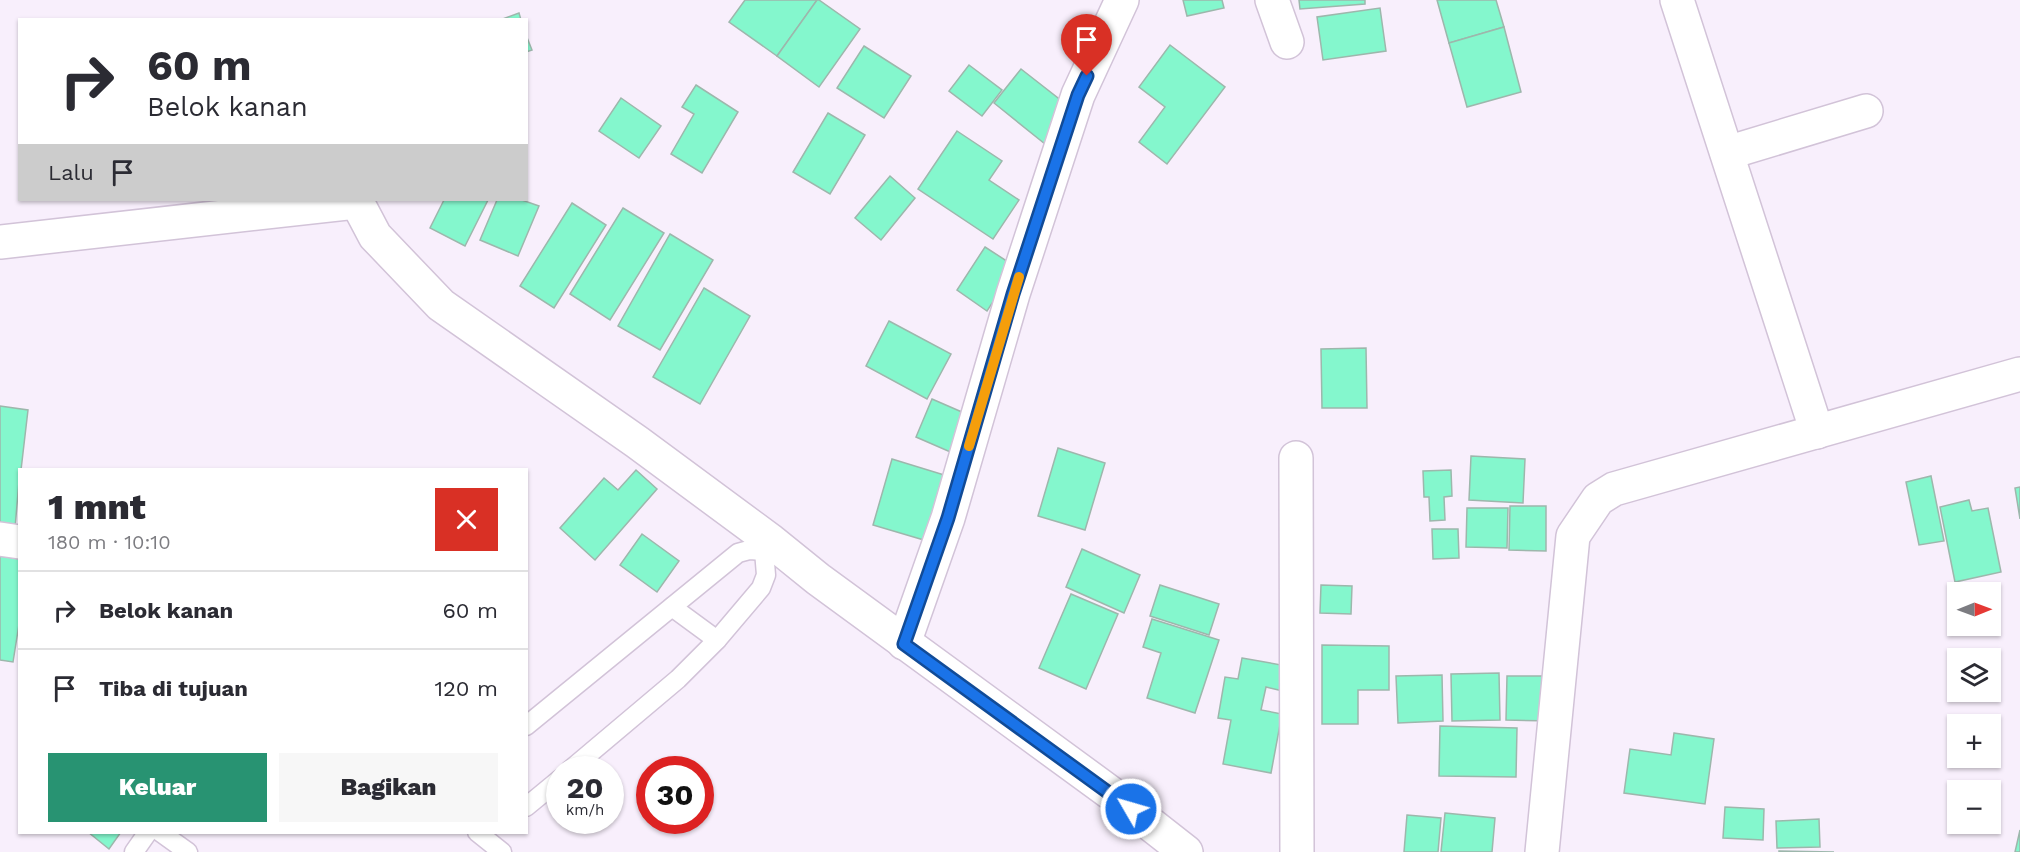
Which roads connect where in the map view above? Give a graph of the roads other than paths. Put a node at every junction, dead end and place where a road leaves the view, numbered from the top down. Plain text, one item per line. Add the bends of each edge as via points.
1 (1122, 0) edge
2 (1272, 0) edge
3 (1677, 0) edge
4 (1287, 42) dead end
5 (1866, 111) dead end
6 (1727, 153) junction
7 (356, 201) edge
8 (0, 242) edge
9 (2020, 374) edge
10 (1817, 432) junction
11 (1296, 458) dead end
12 (0, 539) edge
13 (18, 543) edge
14 (767, 546) junction
15 (672, 607) junction
16 (717, 640) junction
17 (904, 644) junction
18 (528, 724) edge
19 (587, 756) edge
20 (546, 791) edge
21 (528, 805) edge
22 (147, 834) edge
23 (163, 834) edge
24 (487, 835) edge
25 (134, 852) edge
26 (188, 852) edge
27 (502, 852) edge
28 (1186, 852) edge
29 (1297, 852) edge
30 (1542, 852) edge

1 - 17 street via 1078,95 1013,294 948,518
2 - 4 street
3 - 6 street
5 - 6 street
6 - 10 street
7 - 8 street
7 - 14 street via 375,236 441,305 637,442
9 - 10 street
10 - 30 street via 1614,489 1598,499 1588,512 1573,536
11 - 29 street
12 - 13 street
14 - 15 lane via 738,553
14 - 16 lane via 766,575 761,588
14 - 17 street
15 - 16 lane
15 - 18 lane
16 - 19 lane via 678,679
17 - 28 street
20 - 21 lane
22 - 25 lane
23 - 26 lane
24 - 27 lane

